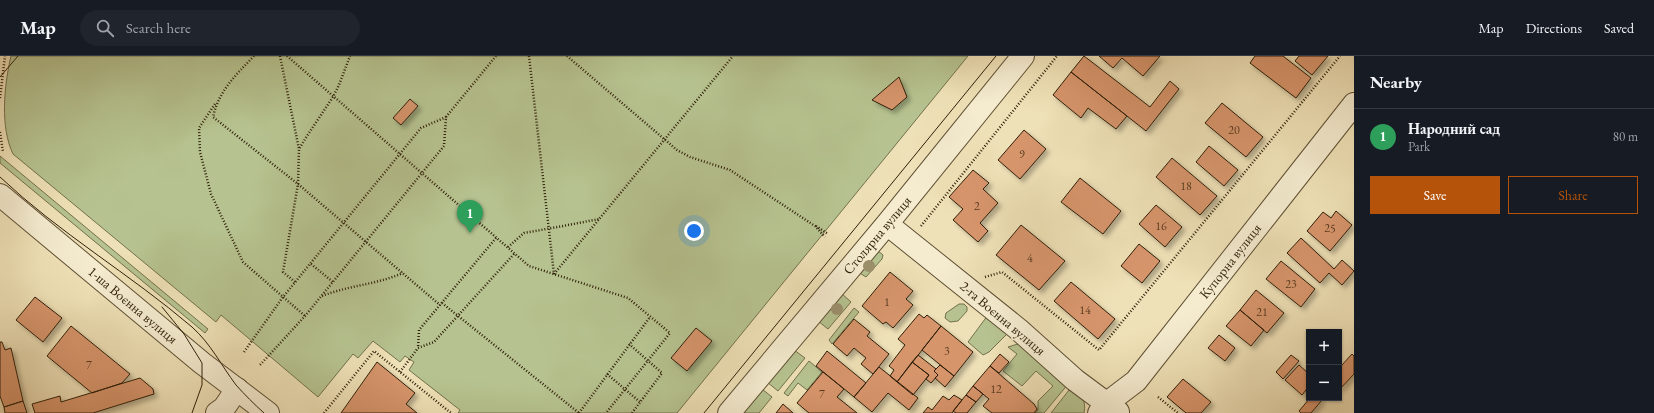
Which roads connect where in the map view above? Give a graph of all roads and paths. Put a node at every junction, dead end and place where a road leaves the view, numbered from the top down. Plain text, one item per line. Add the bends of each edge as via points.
1 (5, 56) edge
2 (254, 56) edge
3 (280, 56) edge
4 (287, 56) edge
5 (350, 56) edge
6 (496, 56) edge
7 (529, 56) edge
8 (568, 56) edge
9 (733, 56) edge
10 (1023, 56) edge
11 (1057, 56) edge
12 (1340, 56) edge
13 (333, 97) junction
14 (0, 98) edge
15 (216, 103) junction
16 (1354, 104) edge
17 (446, 117) junction
18 (0, 132) edge
19 (665, 140) junction
20 (299, 149) junction
21 (3, 152) dead end
22 (400, 154) junction
23 (422, 174) junction
24 (298, 184) junction
25 (0, 196) edge
26 (599, 219) junction
27 (344, 223) junction
28 (888, 224) junction
29 (815, 226) junction
30 (919, 228) dead end
31 (549, 229) junction
32 (828, 234) dead end
33 (496, 238) junction
34 (825, 238) dead end
35 (366, 241) junction
36 (508, 247) junction
37 (514, 254) junction
38 (311, 264) junction
39 (403, 273) junction
40 (554, 274) junction
41 (983, 277) dead end
42 (295, 282) junction
43 (333, 282) junction
44 (322, 296) junction
45 (283, 297) junction
46 (441, 304) junction
47 (305, 316) junction
48 (650, 316) junction
49 (458, 317) junction
50 (629, 344) junction
51 (418, 348) junction
52 (244, 352) dead end
53 (648, 360) junction
54 (260, 365) dead end
55 (400, 372) junction
56 (608, 374) junction
57 (237, 389) junction
58 (625, 389) junction
59 (1158, 397) dead end
60 (640, 402) junction
61 (1108, 410) edge
62 (217, 413) edge
63 (268, 413) edge
64 (324, 413) edge
65 (451, 413) edge
66 (579, 413) edge
67 (606, 413) edge
68 (632, 413) edge
69 (728, 413) edge
70 (1178, 413) edge

1 - 14 path
2 - 15 path via 227,85
3 - 20 path
4 - 13 path
5 - 13 path
6 - 17 path
7 - 31 path
8 - 19 path
9 - 19 path
10 - 28 street, Столярна вулиця
11 - 30 path
12 - 41 path via 1099,350 1002,272
13 - 20 path
13 - 22 path
15 - 24 path via 213,116
15 - 45 path via 199,128 200,152 211,194 243,262
16 - 61 street, Купорна вулиця via 1136,381
17 - 22 path via 421,128
17 - 23 path via 444,146
18 - 21 path
19 - 26 path
19 - 29 path via 677,150 730,170
20 - 24 path
22 - 23 path
22 - 27 path
23 - 33 path
23 - 35 path
24 - 27 path
24 - 42 path via 283,272
25 - 57 street, 1-ша Воєнна вулиця
26 - 31 path
26 - 40 path
27 - 35 path
27 - 38 path
28 - 61 street, 2-га Воєнна вулиця via 1018,329
28 - 69 street, Столярна вулиця
29 - 32 path
29 - 34 path
31 - 36 path via 524,233
31 - 40 path
33 - 36 path
33 - 46 path
35 - 39 path
35 - 43 path
36 - 37 path
37 - 40 path via 529,266
37 - 49 path
38 - 42 path
38 - 43 path
39 - 44 path via 383,281 336,290
39 - 46 path
40 - 48 path via 628,298
42 - 45 path
43 - 44 path
44 - 47 path
45 - 47 path
45 - 52 path
46 - 49 path
46 - 51 path via 419,330
47 - 54 path
48 - 50 path
48 - 53 path via 670,333
49 - 51 path via 434,342
49 - 66 path
50 - 53 path
50 - 56 path
51 - 55 path
53 - 58 path
53 - 60 path via 662,373
55 - 64 path via 374,351
55 - 65 path
56 - 58 path
56 - 66 path
57 - 62 street via 224,408
57 - 63 street, 1-ша Воєнна вулиця
58 - 60 path
58 - 67 path
59 - 70 path
60 - 68 path

